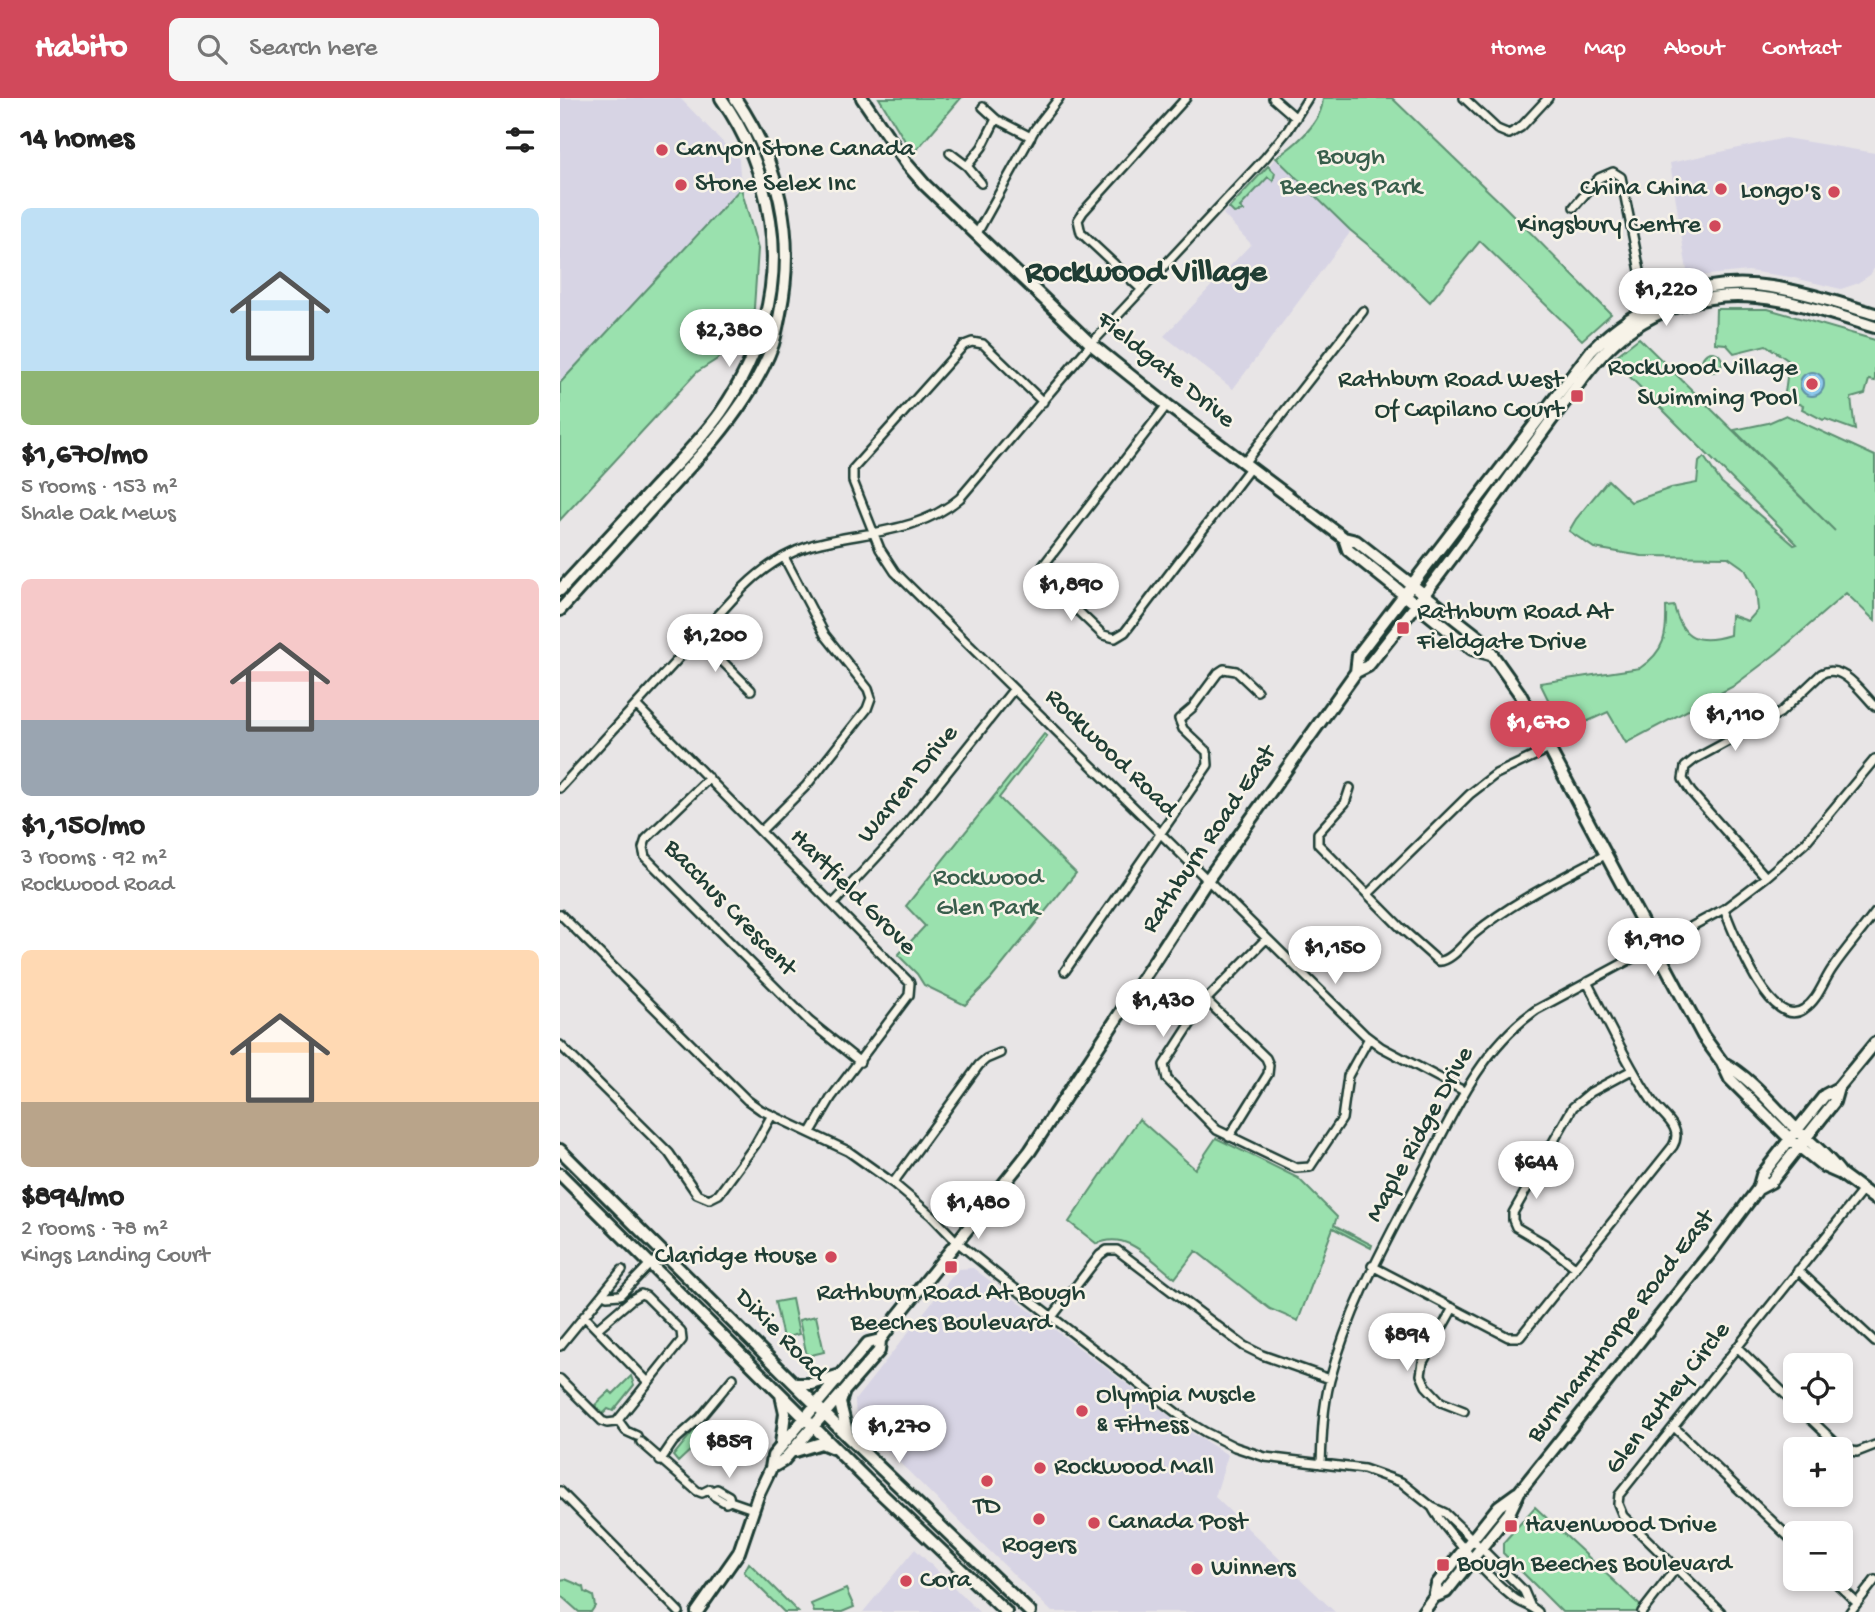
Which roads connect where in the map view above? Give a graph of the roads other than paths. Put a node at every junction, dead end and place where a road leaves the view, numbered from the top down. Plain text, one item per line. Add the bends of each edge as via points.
1 (721, 98) edge
2 (735, 98) edge
3 (862, 98) edge
4 (1059, 98) edge
5 (1186, 98) edge
6 (1273, 98) edge
7 (1308, 98) edge
8 (1464, 98) edge
9 (1548, 98) edge
10 (983, 107) dead end
11 (1296, 118) junction
12 (996, 119) junction
13 (1031, 137) junction
14 (950, 153) dead end
15 (967, 166) junction
16 (981, 183) dead end
17 (1574, 207) dead end
18 (976, 235) junction
19 (1141, 289) junction
20 (1657, 308) junction
21 (1363, 311) dead end
22 (1875, 314) edge
23 (1870, 326) edge
24 (1091, 344) junction
25 (1042, 402) junction
26 (1167, 405) junction
27 (1247, 465) junction
28 (874, 534) junction
29 (1344, 538) junction
30 (784, 557) junction
31 (1411, 584) junction
32 (560, 590) edge
33 (1404, 594) junction
34 (1424, 595) junction
35 (1416, 605) junction
36 (560, 610) edge
37 (699, 638) junction
38 (1490, 654) junction
39 (1356, 671) junction
40 (751, 690) dead end
41 (1013, 690) junction
42 (1256, 691) dead end
43 (636, 705) junction
44 (1875, 706) edge
45 (1549, 749) junction
46 (1874, 762) edge
47 (709, 778) junction
48 (560, 788) edge
49 (1350, 788) dead end
50 (761, 831) junction
51 (1161, 832) junction
52 (1605, 855) junction
53 (1766, 877) junction
54 (1208, 880) junction
55 (1368, 894) junction
56 (833, 904) junction
57 (1724, 909) junction
58 (1875, 913) edge
59 (560, 914) edge
60 (1266, 939) junction
61 (1654, 945) junction
62 (1065, 971) dead end
63 (1587, 982) junction
64 (1206, 1000) junction
65 (1368, 1038) junction
66 (1875, 1043) edge
67 (560, 1045) edge
68 (1000, 1053) dead end
69 (860, 1062) junction
70 (1632, 1070) junction
71 (1464, 1091) junction
72 (772, 1115) junction
73 (811, 1132) junction
74 (1230, 1137) junction
75 (1798, 1138) junction
76 (560, 1150) edge
77 (560, 1174) edge
78 (893, 1183) junction
79 (1863, 1190) junction
80 (1875, 1199) edge
81 (956, 1241) junction
82 (666, 1256) junction
83 (1372, 1266) junction
84 (647, 1267) junction
85 (1576, 1268) junction
86 (622, 1270) dead end
87 (1798, 1270) junction
88 (603, 1293) junction
89 (1453, 1308) junction
90 (584, 1317) junction
91 (1052, 1317) junction
92 (597, 1329) junction
93 (880, 1340) junction
94 (1875, 1342) edge
95 (560, 1346) edge
96 (1737, 1348) junction
97 (839, 1376) junction
98 (733, 1378) dead end
99 (1330, 1379) junction
100 (560, 1380) edge
101 (648, 1382) junction
102 (795, 1384) junction
103 (845, 1391) junction
104 (1783, 1392) edge
105 (781, 1395) junction
106 (816, 1404) junction
107 (1464, 1411) dead end
108 (826, 1413) junction
109 (805, 1417) junction
110 (615, 1422) dead end
111 (1815, 1423) edge
112 (815, 1426) junction
113 (1674, 1427) junction
114 (848, 1437) junction
115 (1875, 1445) edge
116 (836, 1449) junction
117 (785, 1450) junction
118 (660, 1461) junction
119 (1321, 1464) junction
120 (560, 1491) edge
121 (753, 1509) junction
122 (1783, 1532) edge
123 (1473, 1549) junction
124 (1676, 1568) junction
125 (1875, 1580) edge
126 (1845, 1591) edge
127 (1857, 1603) junction
128 (1530, 1605) junction
129 (679, 1612) edge
130 (697, 1612) edge
131 (1006, 1612) edge
132 (1030, 1612) edge
133 (1423, 1612) edge
134 (1538, 1612) edge
135 (1642, 1612) edge
136 (1721, 1612) edge
137 (1850, 1612) edge

1 - 32 street via 752,151 768,205 774,262 760,336 720,414
2 - 36 street via 771,164 781,205 786,265 773,343 743,402 715,440
3 - 18 street, Fieldgate Drive via 918,177
4 - 13 street
5 - 19 street via 1078,220 1081,233
6 - 11 street
7 - 11 street
8 - 9 street via 1497,129 1510,134
10 - 12 street
11 - 19 street via 1265,158
12 - 13 street
12 - 15 street
13 - 18 street
14 - 15 street
15 - 16 street
17 - 20 street via 1602,176 1610,172 1621,177 1640,271
18 - 24 street, Fieldgate Drive
19 - 24 street
20 - 22 street, Rathburn Road East via 1697,289 1744,284 1784,289
20 - 23 street, Rathburn Road East via 1757,297
20 - 31 street, Rathburn Road East via 1624,321 1591,351
20 - 34 street, Rathburn Road East via 1592,366
21 - 27 street
24 - 25 street
24 - 26 street, Fieldgate Drive
25 - 28 street via 954,503 926,520
25 - 28 street, Rockwood Road via 983,344 964,345 853,469 852,478
26 - 27 street, Fieldgate Drive
26 - 27 street via 1044,563 1047,580 1103,635 1115,638 1125,632
27 - 29 street, Fieldgate Drive
28 - 30 street via 813,545
28 - 41 street, Rockwood Road via 895,572
29 - 31 street, Fieldgate Drive via 1356,541
29 - 33 street, Fieldgate Drive via 1348,550
30 - 37 street via 751,580
30 - 50 street via 825,635 871,698 806,786
31 - 33 street, Rathburn Road East
31 - 34 street, Fieldgate Drive
33 - 35 street, Fieldgate Drive
33 - 39 street, Rathburn Road East via 1358,655
34 - 35 street, Rathburn Road East
34 - 38 street, Fieldgate Drive via 1481,639
35 - 38 street, Fieldgate Drive via 1472,649
35 - 39 street, Rathburn Road East via 1368,666
37 - 40 street
37 - 43 street
38 - 45 street, Fieldgate Drive via 1520,694
39 - 54 street, Rathburn Road East
41 - 51 street, Rockwood Road
41 - 56 street, Warren Drive via 898,834
42 - 51 street via 1236,671 1222,670 1179,719 1207,752 1209,761
43 - 47 street, Hartfield Grove
43 - 48 street
44 - 53 street via 1842,674 1825,671 1780,713 1685,767 1683,779 1691,792
45 - 52 street, Fieldgate Drive
45 - 55 street via 1496,774 1470,794
46 - 53 street, Maple Ridge Drive via 1805,843
47 - 50 street, Hartfield Grove
47 - 69 street, Bacchus Crescent via 646,839 645,857 809,1021
49 - 55 street via 1345,803 1317,839
50 - 56 street, Hartfield Grove
51 - 54 street, Rockwood Road
51 - 62 street
52 - 55 street via 1535,892 1487,924 1445,961 1434,959
52 - 61 street, Fieldgate Drive
53 - 57 street, Maple Ridge Drive
54 - 60 street, Rockwood Road
54 - 81 street, Rathburn Road East via 1030,1151
56 - 69 street, Hartfield Grove via 911,985 909,995
57 - 58 street via 1754,976 1777,1005 1793,1013 1815,998
57 - 61 street, Maple Ridge Drive
59 - 72 street via 741,1096
60 - 64 street
60 - 65 street, Rockwood Road
61 - 63 street, Maple Ridge Drive
61 - 75 street, Fieldgate Drive via 1730,1079
63 - 70 street
63 - 71 street, Maple Ridge Drive via 1512,1028
64 - 74 street via 1269,1065
64 - 74 street via 1165,1063 1164,1072 1214,1127
65 - 71 street, Rockwood Road
65 - 74 street via 1348,1076 1342,1119 1310,1167 1297,1169
66 - 75 street, Burnhamthorpe Road East via 1838,1088 1835,1102
67 - 72 street via 669,1153 695,1192 705,1199 719,1194
68 - 78 street via 979,1065
69 - 73 street, Hartfield Grove
70 - 85 street via 1676,1129 1676,1141
70 - 85 street via 1573,1107 1513,1213 1519,1229
71 - 83 street, Maple Ridge Drive
72 - 73 street
73 - 78 street
75 - 79 street, Fieldgate Drive via 1832,1160 1841,1174
75 - 123 street, Burnhamthorpe Road East via 1762,1175 1758,1189 1711,1252 1519,1492 1509,1513
76 - 82 street, Dixie Road
77 - 84 street, Dixie Road
78 - 81 street
79 - 80 street, Fieldgate Drive
79 - 87 street, Glen Rutley Circle
81 - 91 street
81 - 93 street, Rathburn Road East
82 - 84 street
82 - 102 street, Dixie Road
83 - 89 street
83 - 99 street, Maple Ridge Drive
84 - 88 street via 620,1295
84 - 105 street, Dixie Road via 688,1299
85 - 89 street via 1517,1338
86 - 88 street
87 - 94 street
87 - 96 street, Glen Rutley Circle
88 - 90 street
89 - 107 street via 1423,1362 1421,1375 1441,1402
90 - 92 street
90 - 95 street
91 - 99 street via 1100,1255 1119,1250 1244,1346
91 - 119 street via 1214,1437 1265,1457
92 - 101 street
92 - 101 street via 640,1294 681,1331 682,1340
93 - 97 street, Rathburn Road East via 868,1343
93 - 103 street, Rathburn Road East via 879,1351
96 - 104 street
96 - 113 street, Glen Rutley Circle
97 - 102 street
97 - 106 street, Rathburn Road East
98 - 118 street
99 - 119 street, Maple Ridge Drive
100 - 110 street via 602,1421
101 - 118 street via 618,1420
102 - 106 street, Dixie Road
103 - 108 street, Rathburn Road East
103 - 114 street via 840,1404
105 - 109 street, Dixie Road
105 - 117 street
106 - 108 street, Dixie Road
106 - 109 street, Rathburn Road East
108 - 112 street, Rathburn Road East
108 - 114 street, Dixie Road
109 - 112 street, Dixie Road
109 - 117 street, Rathburn Road East
111 - 115 street via 1842,1449 1857,1452
112 - 116 street, Dixie Road
112 - 117 street, Rathburn Road East
113 - 122 street
113 - 124 street, Glen Rutley Circle via 1619,1496 1618,1504 1623,1516
114 - 132 street, Dixie Road
116 - 117 street via 821,1443
116 - 131 street, Dixie Road
117 - 121 street, Rathburn Road East via 773,1456
118 - 121 street via 697,1491 720,1491 730,1501
119 - 123 street via 1364,1469 1401,1482 1445,1513
120 - 129 street
121 - 130 street, Rathburn Road East via 738,1552
123 - 128 street via 1524,1591
123 - 128 street via 1516,1600
123 - 133 street, Burnhamthorpe Road East via 1446,1592 1434,1597
124 - 135 street
124 - 136 street, Glen Rutley Circle
125 - 127 street
126 - 127 street
127 - 137 street
128 - 134 street

